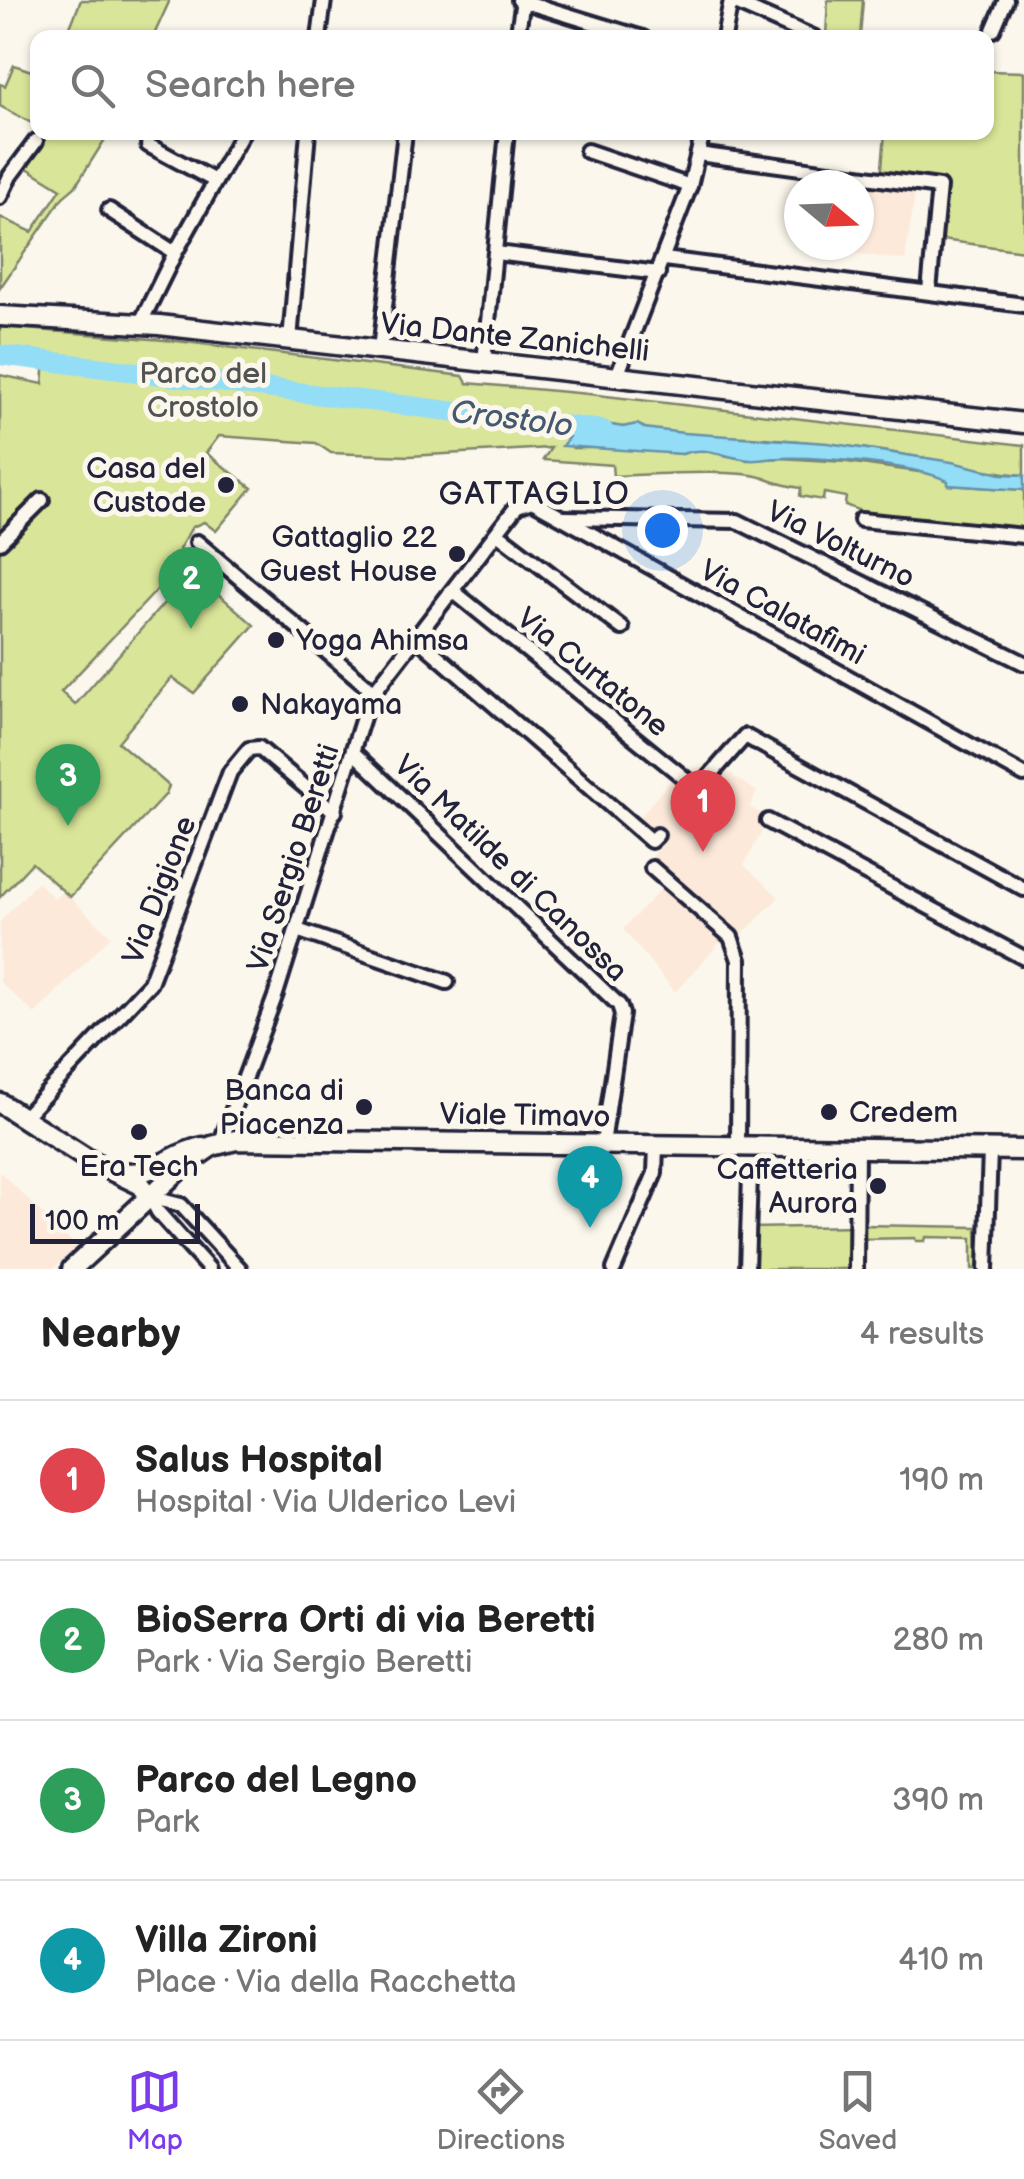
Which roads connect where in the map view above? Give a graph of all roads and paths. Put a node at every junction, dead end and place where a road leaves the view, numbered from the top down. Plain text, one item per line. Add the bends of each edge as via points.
1 (324, 0) edge
2 (522, 0) edge
3 (1006, 0) edge
4 (731, 1) edge
5 (320, 30) edge
6 (519, 30) edge
7 (618, 30) edge
8 (726, 30) edge
9 (796, 30) edge
10 (993, 30) dead end
11 (36, 140) dead end
12 (238, 140) edge
13 (307, 140) edge
14 (404, 140) edge
15 (506, 140) edge
16 (701, 140) edge
17 (148, 145) dead end
18 (587, 151) dead end
19 (698, 154) junction
20 (215, 181) junction
21 (690, 186) junction
22 (0, 198) edge
23 (109, 210) dead end
24 (175, 253) junction
25 (496, 253) junction
26 (664, 258) junction
27 (658, 273) junction
28 (929, 291) junction
29 (1024, 305) edge
30 (0, 316) edge
31 (140, 324) junction
32 (290, 340) junction
33 (380, 350) junction
34 (484, 362) junction
35 (617, 376) junction
36 (1024, 423) edge
37 (42, 500) dead end
38 (518, 506) joint
39 (564, 518) junction
40 (861, 520) dead end
41 (497, 533) junction
42 (1024, 536) edge
43 (0, 542) edge
44 (197, 542) dead end
45 (453, 591) junction
46 (622, 628) dead end
47 (418, 638) junction
48 (1024, 663) edge
49 (374, 692) junction
50 (354, 753) junction
51 (1024, 775) edge
52 (335, 812) junction
53 (768, 821) dead end
54 (656, 835) dead end
55 (652, 868) dead end
56 (1024, 889) edge
57 (297, 930) junction
58 (1024, 958) edge
59 (447, 982) dead end
60 (0, 1103) edge
61 (23, 1118) junction
62 (603, 1144) junction
63 (216, 1145) junction
64 (656, 1146) junction
65 (738, 1146) junction
66 (857, 1147) junction
67 (990, 1150) junction
68 (1024, 1150) edge
69 (116, 1170) junction
70 (750, 1175) dead end
71 (150, 1197) junction
72 (72, 1269) edge
73 (209, 1269) edge
74 (240, 1269) edge
75 (614, 1269) edge
76 (747, 1269) edge
77 (856, 1269) edge
78 (986, 1269) edge

1 - 5 street
2 - 6 street
2 - 7 street
3 - 10 street
4 - 8 street
4 - 9 street
11 - 22 street
12 - 20 street
13 - 32 street
14 - 33 street
15 - 25 street
16 - 19 street
17 - 20 street
18 - 21 street
19 - 21 street
19 - 28 street via 939,187
20 - 24 street
21 - 26 street
23 - 24 street
24 - 31 street
25 - 27 street
25 - 34 street
26 - 27 street
26 - 28 street
27 - 35 street
28 - 29 street
30 - 31 street, Via Dante Zanichelli
31 - 32 street, Via Dante Zanichelli
32 - 33 street, Via Dante Zanichelli
33 - 34 street, Via Dante Zanichelli
34 - 35 street, Via Dante Zanichelli
35 - 36 street, Via Dante Zanichelli
37 - 43 street
38 - 39 street, Via Calatafimi via 532,501
38 - 41 street, Via Sergio Beretti
39 - 48 street, Via Volturno via 738,521
39 - 51 street, Via Calatafimi
40 - 42 street
41 - 45 street, Via Sergio Beretti
41 - 46 street
44 - 49 street
45 - 47 street, Via Sergio Beretti
45 - 56 street, Via Curtatone via 698,789 745,736
47 - 49 street, Via Sergio Beretti
47 - 54 street via 651,842
49 - 50 street, Via Sergio Beretti
50 - 52 street, Via Sergio Beretti
50 - 62 street, Via Matilde di Canossa via 616,1002 622,1014
52 - 57 street, Via Sergio Beretti
52 - 61 street, Via Digione via 258,748 249,749 230,772 150,983
53 - 58 street
55 - 65 street via 731,937 739,960
57 - 59 street
57 - 63 street, Via Sergio Beretti
60 - 61 street
61 - 69 street
62 - 63 street, Viale Timavo via 261,1138
62 - 64 street, Viale Timavo
63 - 69 street, Viale Timavo via 183,1150 141,1174
63 - 71 street
64 - 65 street, Viale Timavo
64 - 75 street via 655,1172
65 - 66 street, Viale Timavo
66 - 67 street, Viale Timavo
66 - 77 street
67 - 68 street, Viale Timavo
67 - 78 street
69 - 71 street
70 - 76 street
71 - 72 street
71 - 73 street
71 - 74 street via 181,1205

